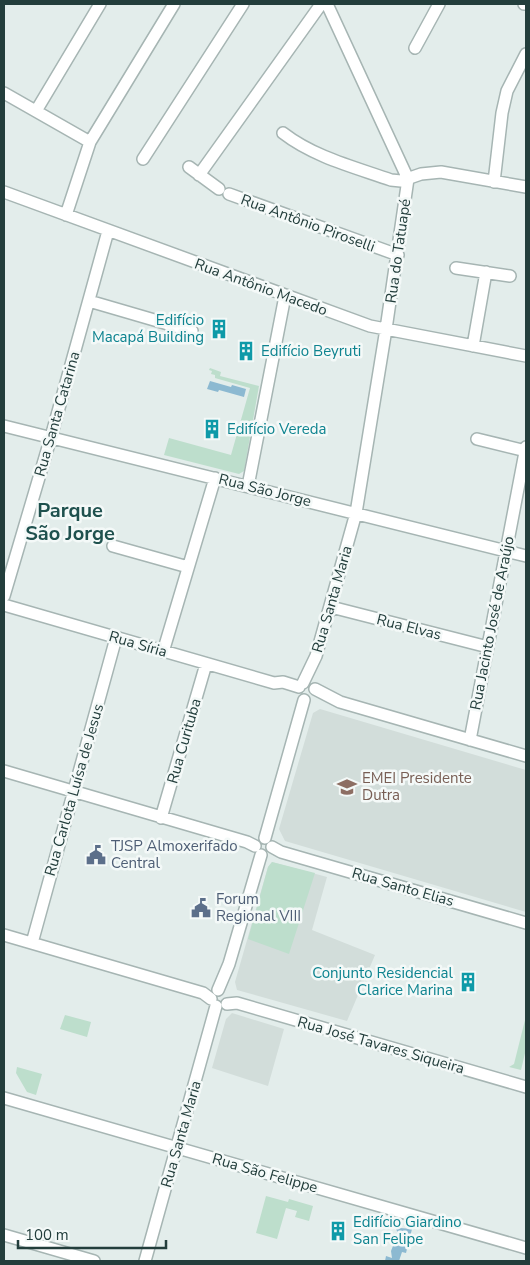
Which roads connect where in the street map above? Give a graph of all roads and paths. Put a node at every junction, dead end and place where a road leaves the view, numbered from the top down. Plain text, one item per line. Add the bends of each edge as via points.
1 (100, 4) edge
2 (174, 4) edge
3 (243, 4) edge
4 (439, 4) edge
5 (322, 5) edge
6 (415, 48) dead end
7 (524, 62) edge
8 (4, 93) edge
9 (36, 111) junction
10 (283, 133) dead end
11 (90, 142) junction
12 (143, 159) dead end
13 (189, 167) dead end
14 (199, 175) junction
15 (408, 179) junction
16 (494, 182) junction
17 (526, 187) edge
18 (4, 192) edge
19 (66, 215) junction
20 (108, 231) junction
21 (393, 253) junction
22 (456, 268) dead end
23 (486, 272) junction
24 (510, 276) dead end
25 (285, 296) junction
26 (89, 301) junction
27 (386, 329) junction
28 (192, 331) dead end
29 (473, 346) junction
30 (526, 356) edge
31 (4, 426) edge
32 (51, 437) junction
33 (477, 438) dead end
34 (526, 449) edge
35 (215, 478) junction
36 (248, 486) junction
37 (356, 513) junction
38 (113, 546) dead end
39 (506, 551) junction
40 (526, 556) edge
41 (188, 567) junction
42 (4, 596) edge
43 (4, 605) edge
44 (331, 607) junction
45 (116, 638) junction
46 (488, 648) junction
47 (163, 652) junction
48 (206, 664) junction
49 (305, 692) junction
50 (470, 740) junction
51 (526, 756) edge
52 (4, 771) edge
53 (73, 792) junction
54 (162, 818) junction
55 (263, 847) junction
56 (526, 923) edge
57 (4, 935) edge
58 (32, 943) junction
59 (219, 998) junction
60 (526, 1087) edge
61 (4, 1098) edge
62 (177, 1148) junction
63 (4, 1235) edge
64 (526, 1248) edge
65 (94, 1261) edge
66 (145, 1261) edge

1 - 9 street
2 - 11 street
3 - 12 street
4 - 6 street
5 - 14 street
5 - 15 street, Rua do Tatuapé
7 - 16 street via 507,91
8 - 9 street
9 - 11 street
10 - 15 street via 312,151 391,180
11 - 19 street
13 - 14 street, Rua Antônio Piroselli
14 - 21 street, Rua Antônio Piroselli via 224,192
15 - 16 street via 440,172
15 - 21 street, Rua do Tatuapé
16 - 17 street
18 - 19 street, Rua Antônio Macedo
19 - 20 street, Rua Antônio Macedo
20 - 25 street, Rua Antônio Macedo
20 - 26 street, Rua Santa Catarina
21 - 27 street, Rua do Tatuapé
22 - 23 street
23 - 24 street
23 - 29 street
25 - 27 street, Rua Antônio Macedo
25 - 36 street
26 - 28 street
26 - 32 street, Rua Santa Catarina
27 - 29 street, Rua Antônio Macedo
27 - 37 street, Rua do Tatuapé
29 - 30 street, Rua Antônio Macedo
31 - 32 street, Rua São Jorge
32 - 35 street, Rua São Jorge
32 - 42 street, Rua Santa Catarina
33 - 34 street
34 - 39 street, Rua Jacinto José de Araújo
35 - 36 street, Rua São Jorge
35 - 41 street
36 - 37 street, Rua São Jorge
37 - 39 street, Rua São Jorge
37 - 44 street, Rua Santa Maria
38 - 41 street
39 - 40 street, Rua São Jorge
39 - 46 street, Rua Jacinto José de Araújo
41 - 47 street
43 - 45 street, Rua Síria
44 - 46 street, Rua Elvas
44 - 49 street, Rua Santa Maria
45 - 47 street, Rua Síria
45 - 53 street, Rua Carlota Luísa de Jesus
46 - 50 street, Rua Jacinto José de Araújo
47 - 48 street, Rua Síria
48 - 49 street, Rua Síria via 274,683 283,682
48 - 54 street, Rua Curituba
49 - 50 street, Rua Síria
49 - 55 street, Rua Santa Maria
50 - 51 street, Rua Síria
52 - 53 street, Rua Santo Elias
53 - 54 street, Rua Santo Elias
53 - 58 street, Rua Carlota Luísa de Jesus
54 - 55 street, Rua Santo Elias
55 - 56 street, Rua Santo Elias
55 - 59 street, Rua Santa Maria
57 - 58 street, Rua José Tavares Siqueira
58 - 59 street, Rua José Tavares Siqueira
59 - 60 street, Rua José Tavares Siqueira
59 - 62 street, Rua Santa Maria
61 - 62 street, Rua São Felippe
62 - 64 street, Rua São Felippe
62 - 66 street, Rua Santa Maria
63 - 65 street

